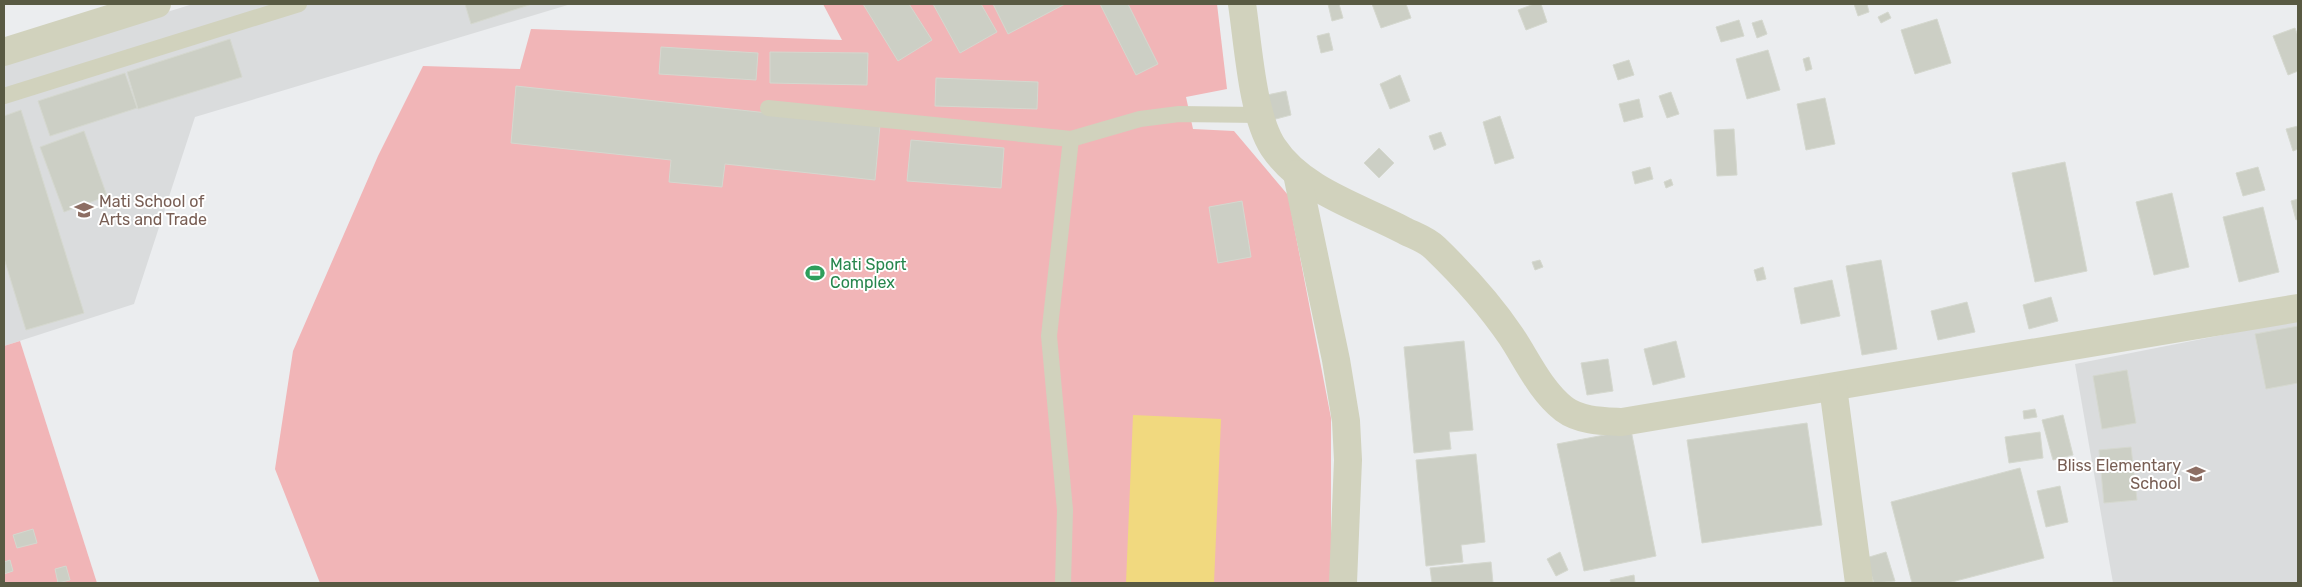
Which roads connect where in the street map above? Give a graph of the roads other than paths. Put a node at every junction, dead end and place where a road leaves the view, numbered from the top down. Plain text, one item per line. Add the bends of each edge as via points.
1 (157, 4) edge
2 (299, 4) edge
3 (1242, 4) edge
4 (4, 52) edge
5 (4, 96) edge
6 (768, 108) dead end
7 (1259, 115) junction
8 (1071, 139) junction
9 (1297, 174) junction
10 (2298, 308) edge
11 (1833, 387) junction
12 (1064, 583) edge
13 (1343, 583) edge
14 (1859, 583) edge

1 - 4 street
2 - 5 lane
3 - 7 street
6 - 8 lane
7 - 8 lane via 1179,114 1140,119
7 - 9 street via 1273,146
8 - 12 lane via 1049,336 1064,510
9 - 11 street via 1331,195 1432,245 1476,288 1546,390 1565,410 1590,420 1622,422
9 - 13 street via 1346,421 1348,460
10 - 11 street
11 - 14 street

